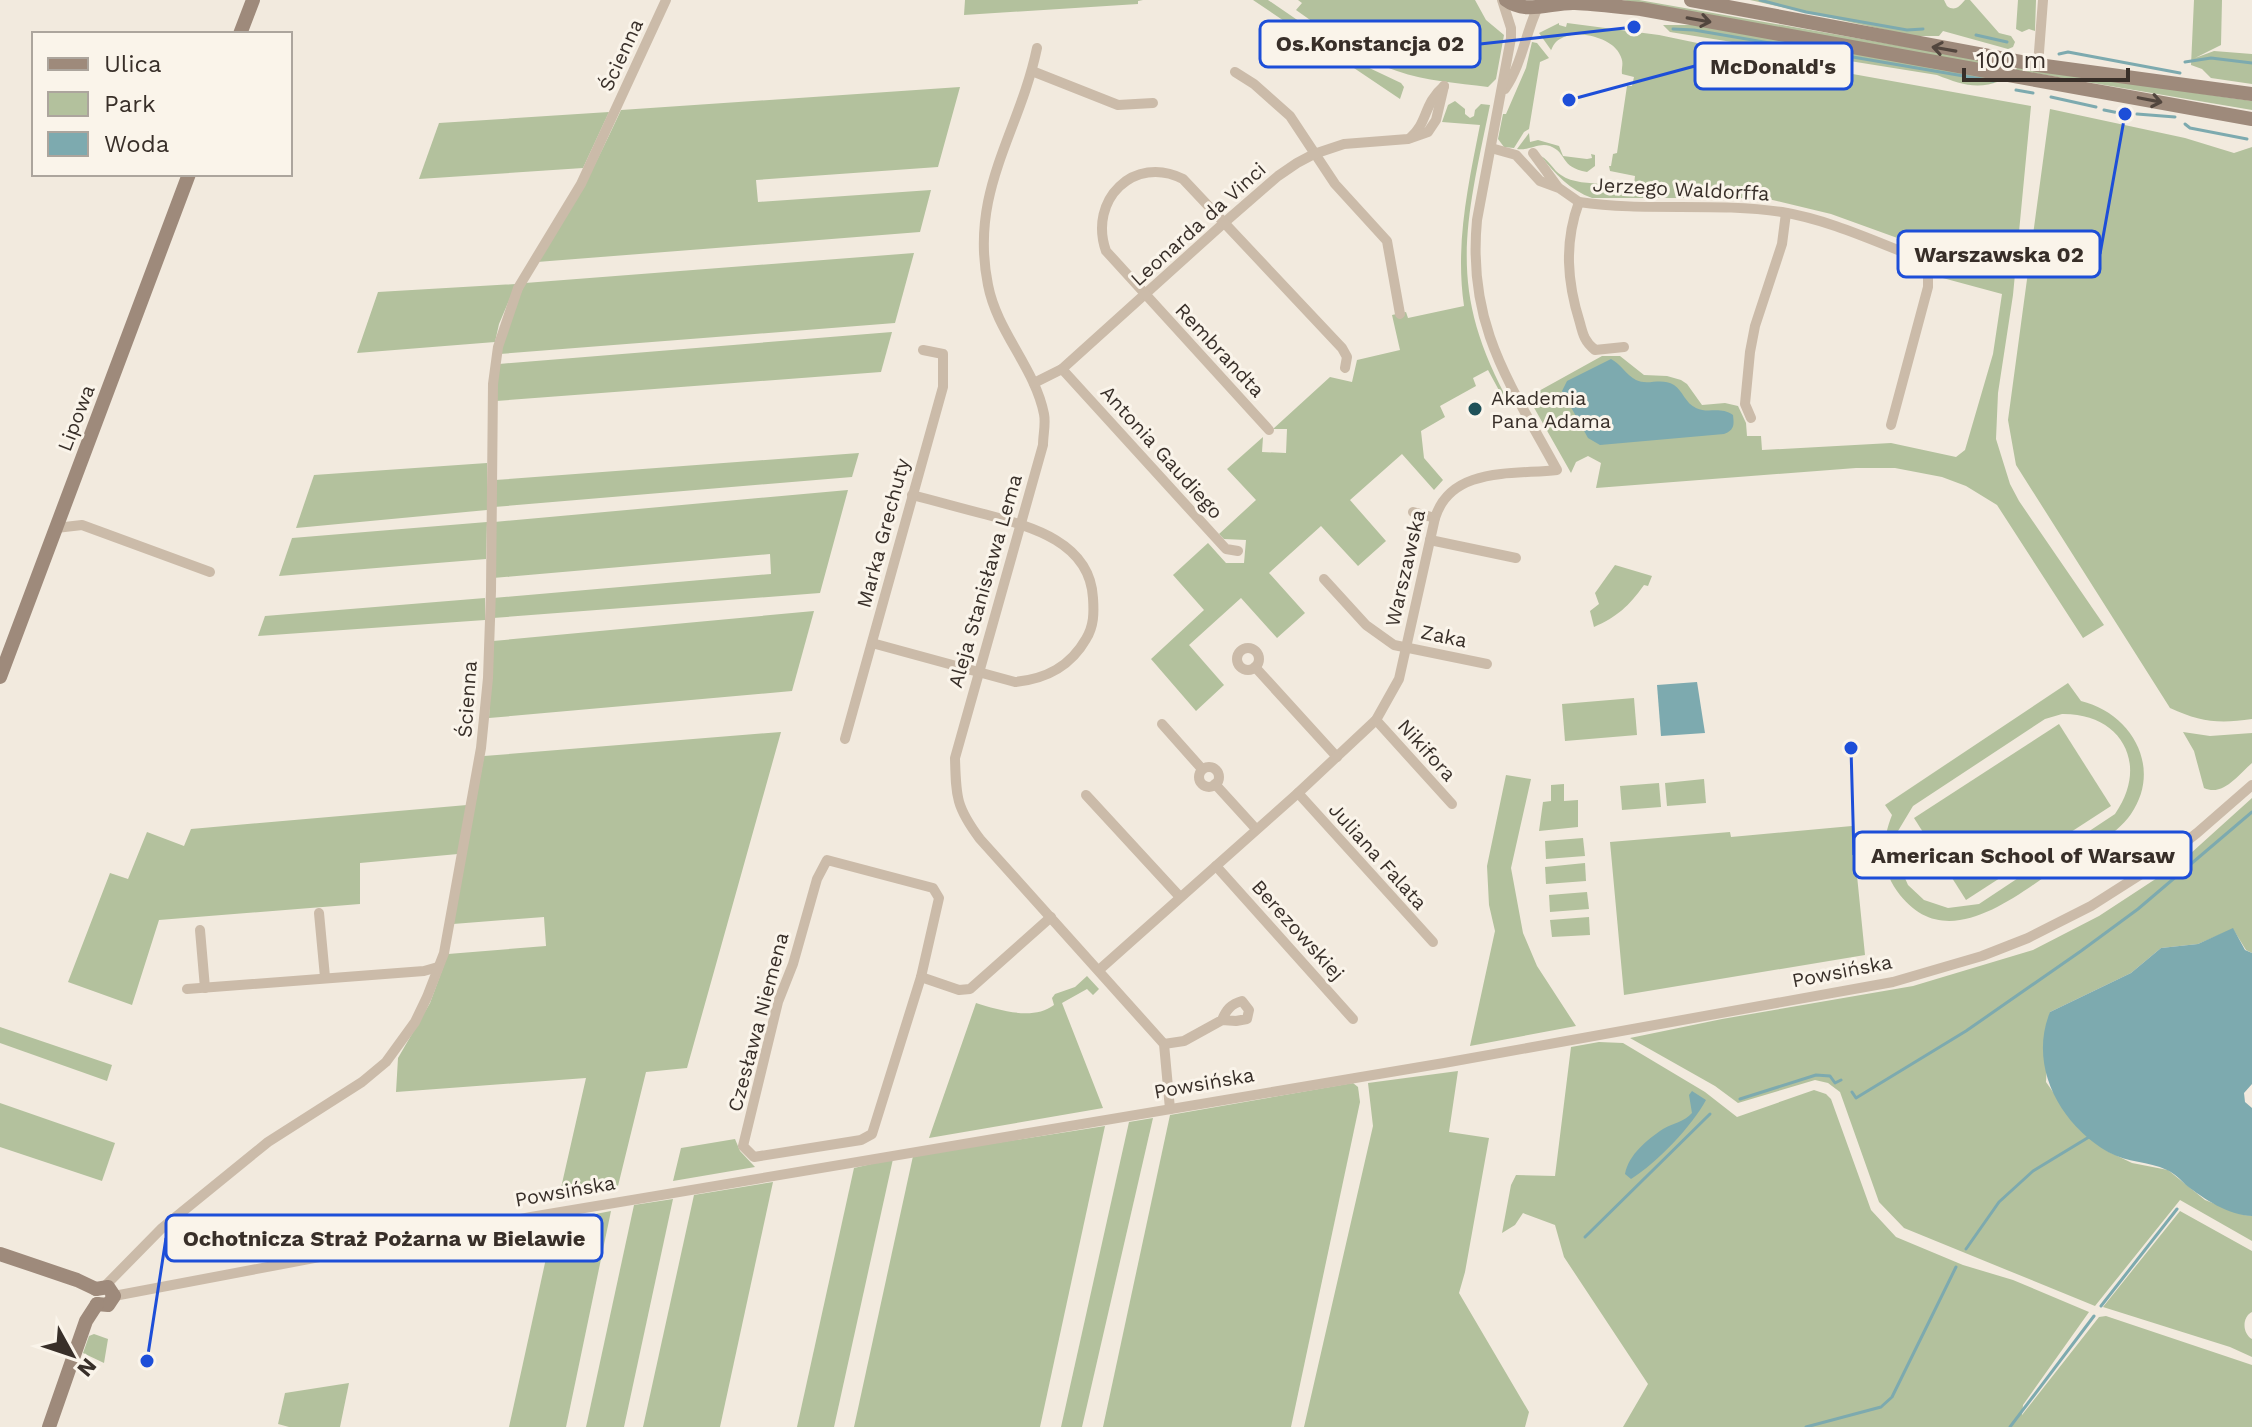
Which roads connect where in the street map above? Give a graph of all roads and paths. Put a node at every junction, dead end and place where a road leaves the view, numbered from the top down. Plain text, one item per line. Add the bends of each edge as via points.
1 (253, 0) edge
2 (666, 0) edge
3 (1504, 0) edge
4 (1691, 0) edge
5 (2043, 0) edge
6 (1540, 4) edge
7 (241, 32) edge
8 (1037, 48) dead end
9 (2038, 65) junction
10 (1032, 71) junction
11 (1235, 72) dead end
12 (1502, 94) junction
13 (2252, 94) edge
14 (1153, 103) dead end
15 (2252, 119) edge
16 (1408, 139) junction
17 (1491, 148) junction
18 (1533, 153) dead end
19 (1314, 154) junction
20 (188, 176) edge
21 (1559, 188) junction
22 (1579, 202) junction
23 (1786, 213) junction
24 (1225, 222) junction
25 (1144, 295) junction
26 (1400, 314) dead end
27 (1624, 347) dead end
28 (923, 350) dead end
29 (1345, 368) dead end
30 (1062, 369) junction
31 (1034, 383) junction
32 (1751, 418) dead end
33 (1891, 425) dead end
34 (1269, 430) dead end
35 (912, 495) junction
36 (1413, 512) dead end
37 (1435, 518) junction
38 (1021, 524) junction
39 (56, 528) junction
40 (1430, 540) junction
41 (1238, 551) dead end
42 (1516, 558) dead end
43 (210, 572) dead end
44 (1324, 579) dead end
45 (872, 643) junction
46 (1407, 647) junction
47 (1487, 664) dead end
48 (1255, 667) dead end
49 (977, 673) junction
50 (0, 677) edge
51 (1376, 720) junction
52 (1162, 724) dead end
53 (845, 739) dead end
54 (1337, 757) junction
55 (2252, 785) edge
56 (1298, 793) junction
57 (1086, 795) dead end
58 (1452, 804) dead end
59 (1256, 829) junction
60 (1216, 866) junction
61 (1180, 897) junction
62 (319, 913) dead end
63 (1051, 917) junction
64 (200, 930) dead end
65 (1433, 942) dead end
66 (438, 967) junction
67 (1099, 970) junction
68 (325, 977) junction
69 (921, 977) junction
70 (205, 988) junction
71 (187, 989) dead end
72 (1353, 1019) dead end
73 (1222, 1020) dead end
74 (1164, 1044) junction
75 (1170, 1109) junction
76 (0, 1254) edge
77 (103, 1294) junction
78 (49, 1427) edge

1 - 7 main road
2 - 66 street, Ścienna via 581,184 518,288 498,347 481,748
3 - 6 main road via 1518,7
3 - 12 street, Warszawska via 1511,28
9 -> 4 main road
5 - 9 street
6 - 12 street, Warszawska via 1514,76
6 -> 15 main road via 1641,9
8 - 10 street, Aleja Stanisława Lema
9 - 13 main road
10 - 14 street via 1118,105
10 - 31 street, Aleja Stanisława Lema via 985,207 983,246 988,287 1005,332
11 - 19 street via 1290,116
12 - 17 street, Warszawska
16 - 16 street via 1433,126 1444,86 1430,101 1418,130
16 - 19 street, Leonarda da Vinci via 1344,144
17 - 21 street, Jerzego Waldorffa via 1516,155 1540,181
17 - 37 street, Warszawska via 1476,239 1484,320 1501,367 1557,470 1464,482 1448,493
18 - 21 street, Jerzego Waldorffa
19 - 24 street, Leonarda da Vinci via 1278,176
19 - 26 street via 1387,241
20 - 39 main road, Lipowa
21 - 22 street, Jerzego Waldorffa
22 - 23 street, Jerzego Waldorffa
22 - 27 street via 1568,265 1584,339 1595,350
23 - 32 street via 1750,352 1745,404
23 - 33 street, Jerzego Waldorffa via 1926,262 1929,278
24 - 25 street, Leonarda da Vinci
24 - 25 street via 1183,179 1168,172 1148,171 1120,187 1107,202 1100,235 1106,251
24 - 29 street via 1342,348
25 - 30 street, Leonarda da Vinci
25 - 34 street, Rembrandta
28 - 35 street, Marka Grechuty via 943,354 943,387
30 - 31 street, Leonarda da Vinci
30 - 41 street, Antonia Gaudiego via 1226,549
31 - 38 street, Aleja Stanisława Lema via 1045,416 1043,445
35 - 38 street
35 - 45 street, Marka Grechuty
36 - 37 street
37 - 40 street, Warszawska
38 - 49 street, Aleja Stanisława Lema
38 - 49 street via 1047,533 1086,568 1093,587 1093,625 1077,653 1046,675 1015,682
39 - 43 street via 82,525
39 - 50 main road, Lipowa
40 - 42 street
40 - 46 street, Warszawska
44 - 46 street, Zaka via 1366,625 1394,645
45 - 49 street
45 - 53 street, Marka Grechuty
46 - 47 street, Zaka
46 - 51 street, Warszawska via 1394,692
48 - 54 street
49 - 63 street, Aleja Stanisława Lema via 955,758 956,798 980,839
51 - 54 street, Warszawska
51 - 58 street, Nikifora
52 - 59 street via 1202,769 1211,766 1218,771 1215,784
54 - 56 street, Warszawska
55 - 75 street, Powsińska via 2168,856 2091,906 2028,938 1939,970
56 - 59 street, Warszawska
56 - 65 street, Juliana Falata
57 - 61 street
59 - 60 street, Warszawska
60 - 61 street, Warszawska
60 - 72 street, Berezowskiej
61 - 67 street, Warszawska
62 - 68 street
63 - 67 street, Aleja Stanisława Lema
63 - 69 street via 970,989
64 - 70 street
66 - 68 street
66 - 77 street, Ścienna via 415,1022 386,1062 268,1142 161,1229
67 - 74 street, Aleja Stanisława Lema
68 - 70 street
69 - 69 street, Czesława Niemena via 939,898 933,888 827,860 820,868 778,1002 743,1146 746,1152 763,1157 872,1134
70 - 71 street
73 - 74 street via 1184,1041
74 - 75 street
75 - 77 street, Powsińska
76 - 77 main road
77 - 78 main road via 86,1321

